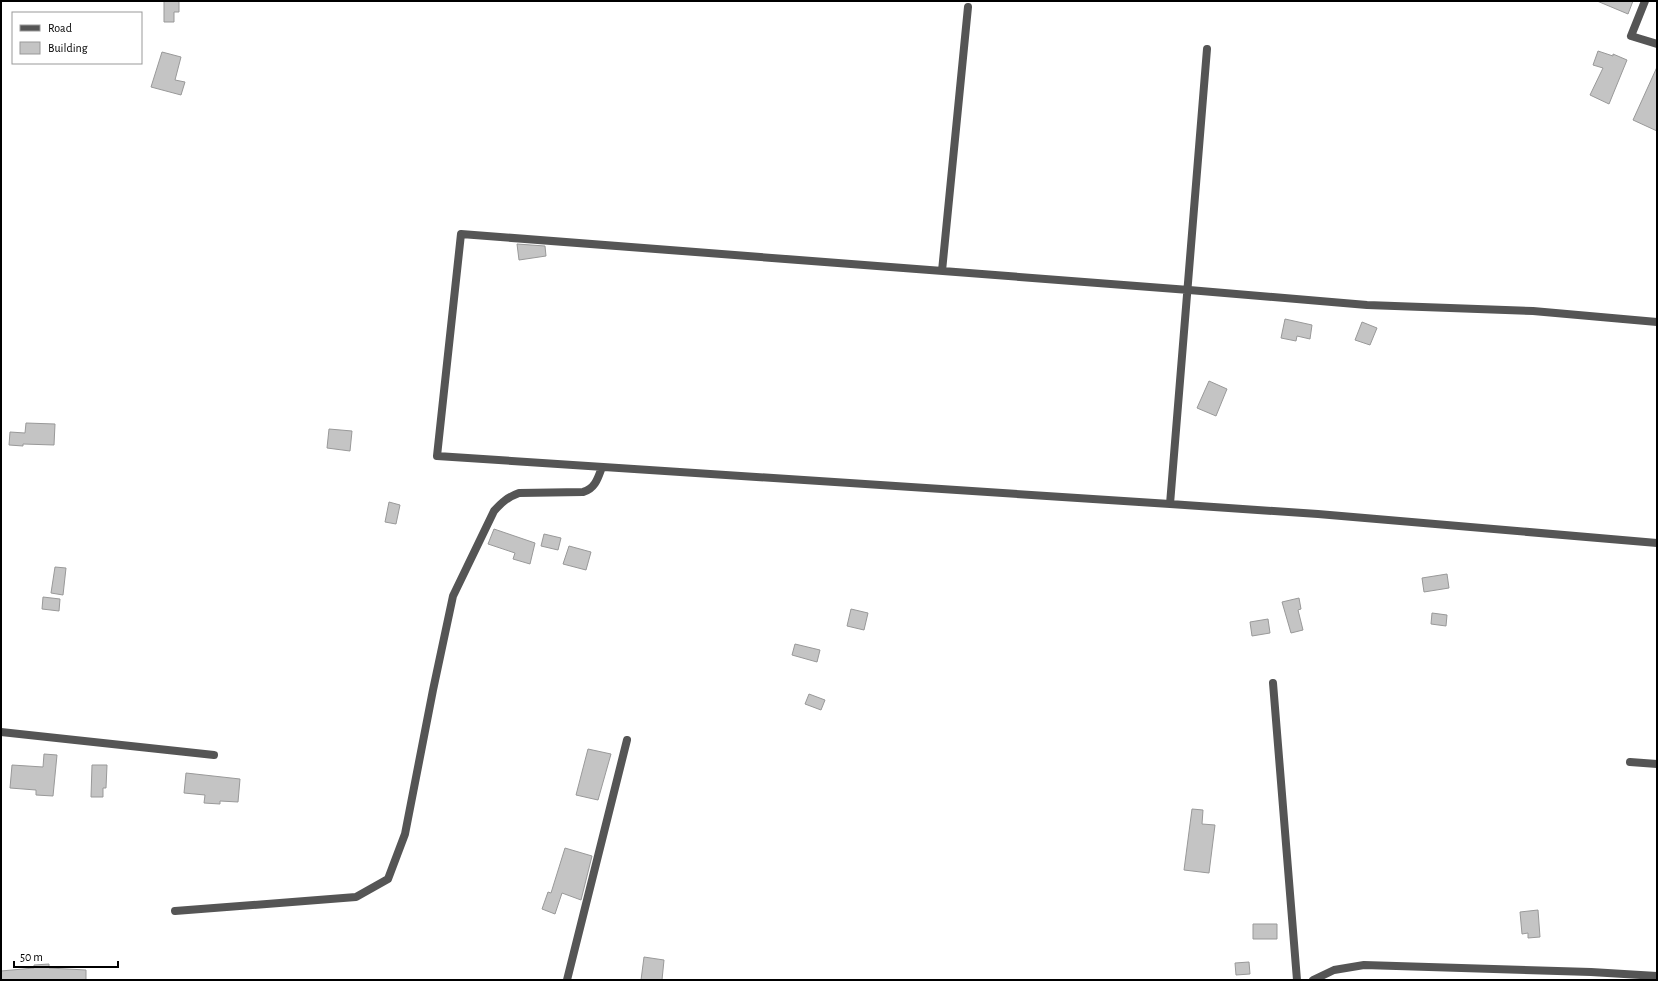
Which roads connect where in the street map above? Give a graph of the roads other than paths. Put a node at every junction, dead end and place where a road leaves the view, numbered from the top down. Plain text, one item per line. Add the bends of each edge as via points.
1 (1644, 1) edge
2 (968, 7) dead end
3 (1657, 44) edge
4 (1207, 49) dead end
5 (942, 271) junction
6 (1189, 290) junction
7 (1657, 322) edge
8 (602, 467) junction
9 (1170, 504) junction
10 (1657, 543) edge
11 (1273, 683) dead end
12 (1, 732) edge
13 (627, 740) dead end
14 (214, 755) dead end
15 (1630, 762) dead end
16 (1657, 764) edge
17 (175, 910) dead end
18 (1657, 976) edge
19 (567, 980) edge
20 (1297, 980) edge
21 (1313, 980) edge

1 - 3 street via 1631,36
2 - 5 street
4 - 6 street
5 - 6 street
5 - 8 street via 461,234 437,456
6 - 7 street via 1367,305 1532,311
6 - 9 street
8 - 9 street
8 - 17 street via 594,486 589,490 519,493 501,503 494,511 453,596 432,690 405,834 388,879 356,897
9 - 10 street
11 - 20 street
12 - 14 street
13 - 19 street
15 - 16 street
18 - 21 street via 1364,965 1334,970

